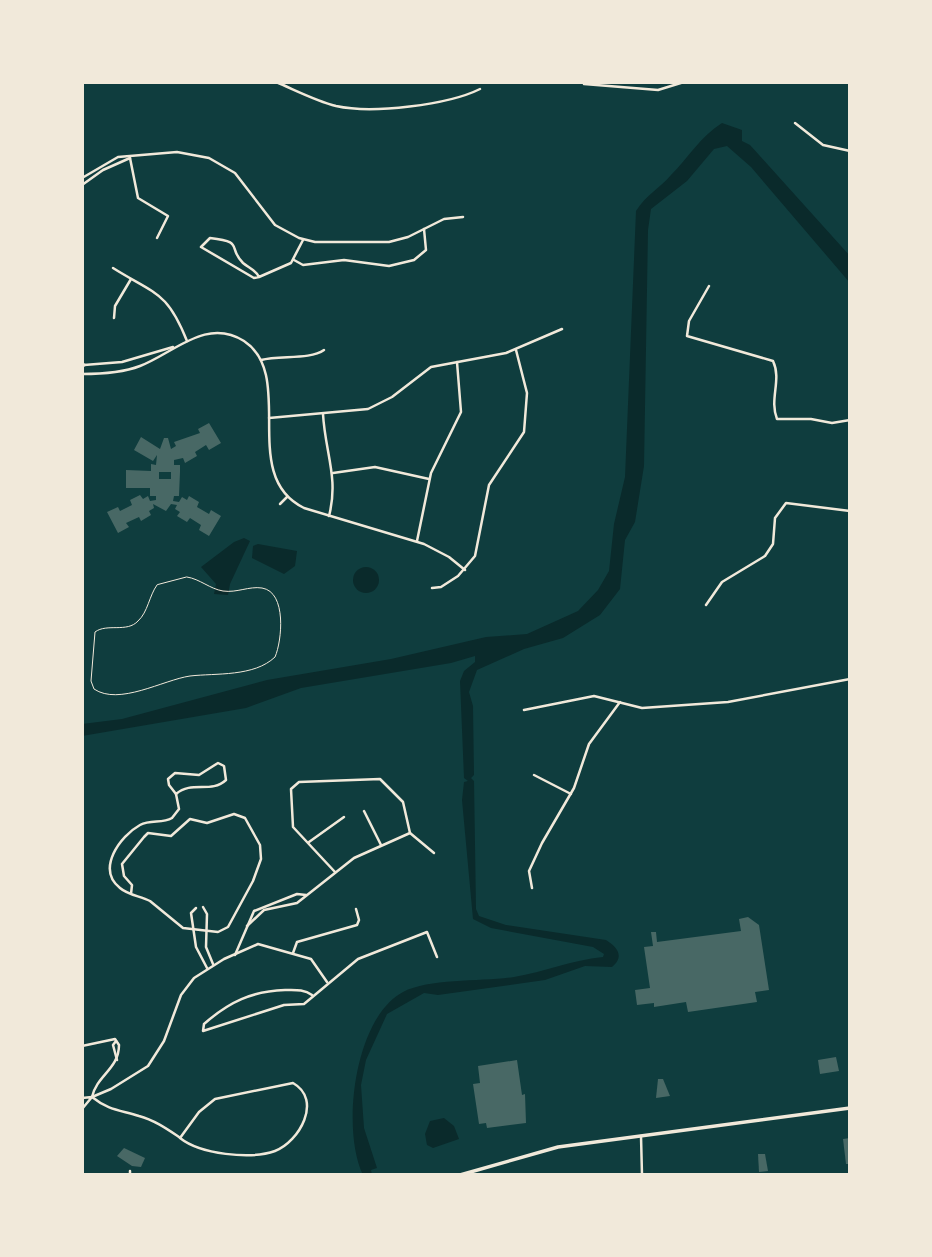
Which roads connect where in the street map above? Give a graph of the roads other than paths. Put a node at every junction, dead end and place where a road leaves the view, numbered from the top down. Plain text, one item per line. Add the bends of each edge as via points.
1 (276, 82) edge
2 (684, 82) edge
3 (584, 84) dead end
4 (480, 89) dead end
5 (795, 123) dead end
6 (850, 151) edge
7 (130, 158) junction
8 (82, 178) edge
9 (82, 185) edge
10 (463, 217) dead end
11 (424, 229) junction
12 (157, 238) dead end
13 (303, 240) junction
14 (294, 260) junction
15 (113, 268) dead end
16 (259, 277) junction
17 (131, 279) junction
18 (709, 286) dead end
19 (114, 317) dead end
20 (562, 329) dead end
21 (187, 341) junction
22 (176, 347) junction
23 (324, 350) dead end
24 (516, 350) junction
25 (261, 360) junction
26 (457, 361) junction
27 (83, 365) edge
28 (82, 374) edge
29 (323, 414) junction
30 (269, 418) junction
31 (850, 420) edge
32 (333, 473) junction
33 (429, 479) junction
34 (286, 497) junction
35 (280, 504) dead end
36 (850, 511) edge
37 (329, 516) junction
38 (417, 541) junction
39 (464, 570) junction
40 (432, 588) dead end
41 (706, 605) dead end
42 (850, 679) edge
43 (620, 702) junction
44 (524, 710) dead end
45 (534, 775) dead end
46 (176, 794) junction
47 (571, 794) junction
48 (364, 811) dead end
49 (344, 817) dead end
50 (410, 833) junction
51 (309, 842) junction
52 (381, 845) junction
53 (434, 853) dead end
54 (335, 872) junction
55 (532, 888) dead end
56 (131, 894) junction
57 (306, 895) junction
58 (202, 907) dead end
59 (196, 908) dead end
60 (356, 909) dead end
61 (247, 926) junction
62 (195, 931) junction
63 (205, 932) junction
64 (293, 953) junction
65 (235, 955) junction
66 (437, 957) dead end
67 (213, 964) junction
68 (207, 968) junction
69 (327, 982) junction
70 (313, 995) junction
71 (82, 1046) edge
72 (92, 1097) junction
73 (82, 1098) edge
74 (850, 1108) edge
75 (82, 1109) edge
76 (641, 1136) junction
77 (180, 1138) junction
78 (460, 1175) edge
79 (642, 1175) edge

1 - 4 street via 326,103 353,107 448,102
2 - 3 street via 658,90
5 - 6 street via 823,145
7 - 8 street via 108,161
7 - 9 street
7 - 12 street via 138,198 168,216
7 - 13 street via 177,152 209,158 225,166 254,195 275,225
10 - 11 street
11 - 13 street via 389,242
11 - 14 street via 426,250 399,265 344,260 306,265
13 - 14 street
14 - 16 street
15 - 17 street
16 - 16 street via 254,278 201,247 210,238 234,244 239,258
17 - 19 street via 115,306
17 - 21 street via 173,307
18 - 31 street via 689,321 687,336 773,361 778,372 773,409 777,419
20 - 24 street
21 - 22 street
21 - 25 street via 207,334 230,335 247,343
22 - 27 street via 122,362
22 - 28 street via 128,370
23 - 25 street via 313,356 279,355
24 - 26 street
24 - 39 street via 527,387 525,428 489,485 477,550
25 - 30 street
26 - 29 street via 426,369 374,407
26 - 33 street via 461,412
29 - 30 street
29 - 32 street
30 - 34 street via 273,470
32 - 33 street via 375,467
32 - 37 street
33 - 38 street
34 - 35 street
34 - 37 street
36 - 41 street via 786,503 775,518 773,544 765,555 722,582
37 - 38 street
38 - 39 street via 444,553
39 - 40 street via 441,587
42 - 43 street via 728,702 648,708
43 - 44 street via 594,696
43 - 47 street via 589,744
45 - 47 street
46 - 46 street via 188,786 208,788 224,783 226,768 218,763 199,775 172,774 167,782
46 - 56 street via 179,805 173,818 142,824 113,853 111,876
47 - 55 street via 530,867
48 - 52 street
49 - 51 street
50 - 51 street via 403,802 380,779 299,782 291,793 293,827
50 - 52 street
50 - 53 street
51 - 54 street
52 - 54 street
54 - 57 street
56 - 62 street
56 - 63 street via 132,885 122,864 148,833 171,836 190,819 207,823 240,814 255,831 260,866 228,927
57 - 61 street via 288,908 264,910
57 - 61 street via 260,907
58 - 63 street via 207,911
59 - 62 street via 191,913
60 - 64 street via 357,925 298,942
61 - 65 street
62 - 63 street
62 - 68 street via 196,947
63 - 67 street
64 - 65 street via 258,944
64 - 69 street via 311,960
65 - 67 street
66 - 69 street via 427,932 358,959
67 - 68 street
68 - 72 street via 181,995 164,1041 148,1066
69 - 70 street
70 - 70 street via 304,1004 273,1008 204,1031 204,1024 232,1002 257,991 300,990
71 - 72 street via 116,1041 117,1060 96,1082
72 - 73 street
72 - 75 street
72 - 77 street via 117,1112 156,1122
74 - 76 main road
76 - 78 main road via 558,1147
76 - 79 street
77 - 77 street via 209,1152 271,1153 299,1131 306,1116 306,1099 293,1083 215,1099

